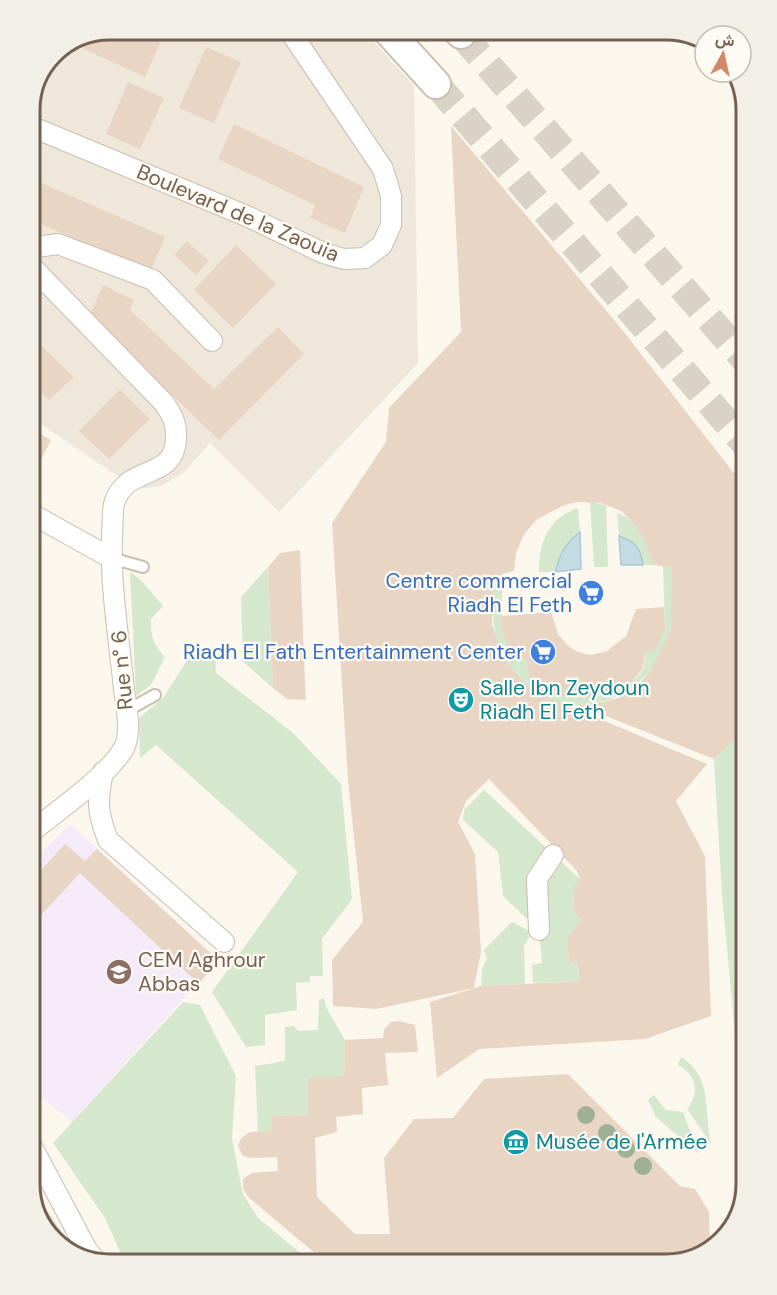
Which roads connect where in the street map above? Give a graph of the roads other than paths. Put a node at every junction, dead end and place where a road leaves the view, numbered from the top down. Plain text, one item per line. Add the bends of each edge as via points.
1 (296, 40) edge
2 (397, 41) edge
3 (436, 84) tunnel mouth
4 (41, 131) edge
5 (41, 246) edge
6 (41, 276) edge
7 (212, 341) dead end
8 (41, 519) edge
9 (111, 558) junction
10 (143, 567) dead end
11 (155, 695) dead end
12 (126, 711) junction
13 (104, 772) junction
14 (40, 824) edge
15 (554, 855) dead end
16 (539, 930) dead end
17 (224, 942) dead end
18 (40, 1162) edge
19 (88, 1251) edge

1 - 4 street, Boulevard de la Zaouia via 383,169 391,196 391,225 382,245 365,258 344,259 322,253 249,217
2 - 3 main road
5 - 7 street via 58,244 153,280
6 - 9 street, Rue n° 6 via 174,418 176,449 170,459 120,488 114,506
8 - 9 street
9 - 10 lane
9 - 12 street, Rue n° 6
11 - 12 lane
12 - 13 street, Rue n° 6 via 125,745
13 - 14 street, Rue n° 6
13 - 17 street via 99,817 108,840
15 - 16 street via 537,879
18 - 19 street

